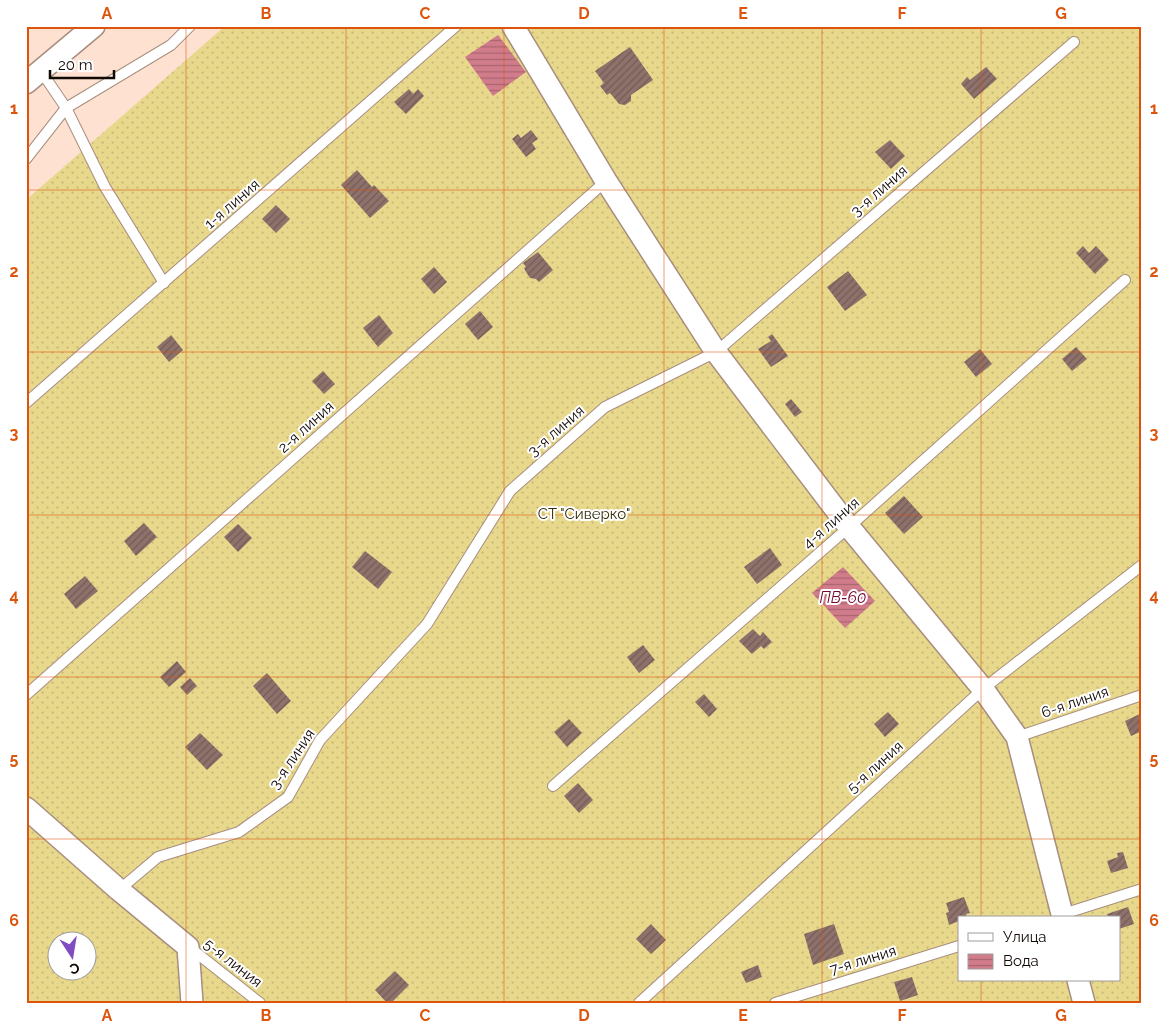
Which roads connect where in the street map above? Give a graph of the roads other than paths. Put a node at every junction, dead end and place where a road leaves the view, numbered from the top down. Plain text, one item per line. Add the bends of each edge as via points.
1 (94, 26) edge
2 (190, 26) edge
3 (456, 26) edge
4 (513, 26) edge
5 (1074, 42) dead end
6 (34, 77) edge
7 (66, 108) junction
8 (26, 159) edge
9 (606, 182) junction
10 (1125, 280) dead end
11 (164, 283) junction
12 (716, 352) junction
13 (26, 403) edge
14 (849, 527) junction
15 (1142, 564) edge
16 (983, 689) junction
17 (1142, 695) edge
18 (26, 696) edge
19 (1017, 737) junction
20 (553, 786) dead end
21 (26, 808) edge
22 (1142, 888) edge
23 (119, 890) junction
24 (1059, 916) edge
25 (1062, 916) edge
26 (958, 946) edge
27 (188, 947) junction
28 (1079, 982) edge
29 (192, 1003) edge
30 (260, 1003) edge
31 (639, 1003) edge
32 (775, 1003) edge
33 (1084, 1003) edge

1 - 6 street
2 - 7 lane via 170,45
3 - 11 lane, 1-я линия
4 - 9 street
5 - 12 lane, 3-я линия
6 - 7 lane
7 - 8 lane
7 - 11 lane via 105,187
9 - 12 street
9 - 18 lane, 2-я линия
10 - 14 lane, 4-я линия
11 - 13 lane, 1-я линия
12 - 14 street
12 - 23 lane, 3-я линия via 605,407 510,491 427,624 320,740 288,797 239,832 158,857
14 - 16 street
14 - 20 lane, 4-я линия
15 - 16 lane, 5-я линия
16 - 19 street
16 - 31 lane, 5-я линия
17 - 19 lane, 6-я линия
19 - 24 street
21 - 23 street
22 - 25 lane
23 - 27 street
26 - 32 lane, 7-я линия
27 - 29 street
27 - 30 lane, 5-я линия
28 - 33 street

